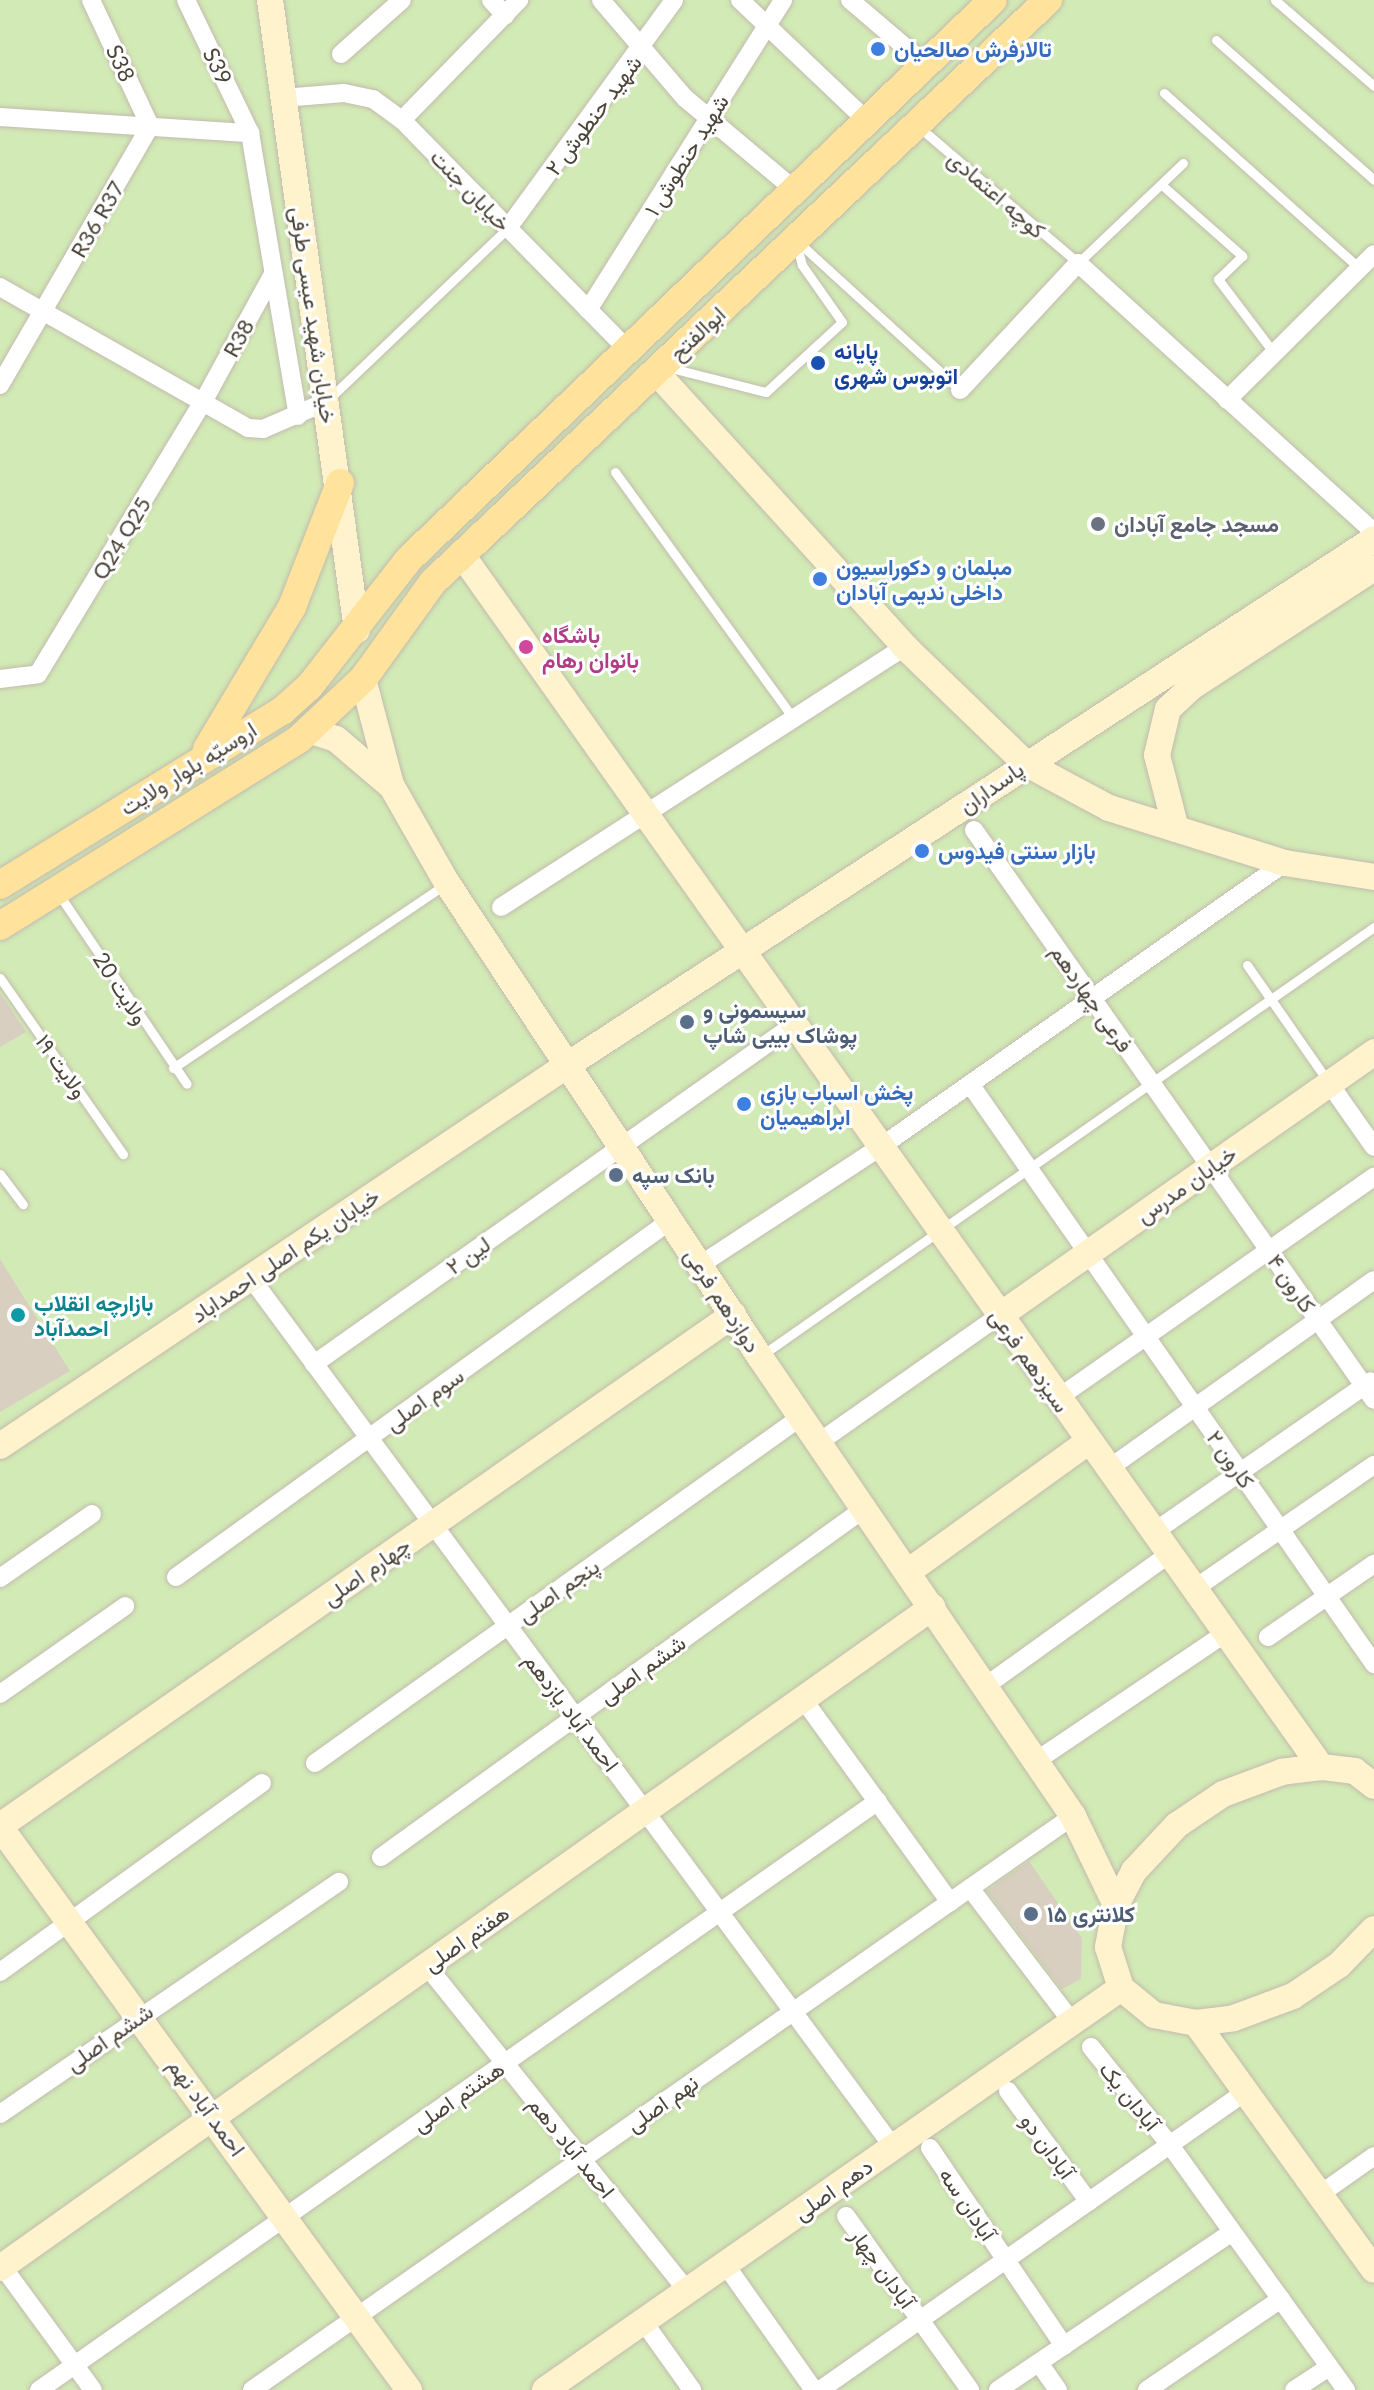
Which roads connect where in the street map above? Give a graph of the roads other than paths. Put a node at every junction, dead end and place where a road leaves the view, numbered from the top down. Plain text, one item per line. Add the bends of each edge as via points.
1 (91, 0) edge
2 (186, 0) edge
3 (270, 0) edge
4 (402, 0) edge
5 (491, 0) edge
6 (519, 0) edge
7 (601, 0) edge
8 (674, 0) edge
9 (740, 0) edge
10 (783, 0) edge
11 (850, 0) edge
12 (993, 0) edge
13 (1048, 0) edge
14 (1275, 0) edge
15 (505, 15) junction
16 (767, 26) junction
17 (1216, 40) dead end
18 (643, 48) junction
19 (341, 54) dead end
20 (926, 65) junction
21 (1374, 86) edge
22 (1164, 93) dead end
23 (283, 98) junction
24 (0, 117) edge
25 (710, 119) junction
26 (402, 120) junction
27 (868, 122) junction
28 (916, 125) junction
29 (150, 126) junction
30 (250, 133) junction
31 (1183, 163) dead end
32 (1374, 180) edge
33 (1163, 186) junction
34 (796, 191) junction
35 (508, 228) junction
36 (795, 239) junction
37 (1374, 254) edge
38 (729, 257) junction
39 (1078, 263) junction
40 (1359, 268) junction
41 (273, 274) junction
42 (753, 281) junction
43 (0, 287) edge
44 (588, 310) junction
45 (44, 312) junction
46 (629, 351) junction
47 (1274, 354) junction
48 (659, 369) junction
49 (0, 385) edge
50 (960, 390) joint
51 (1227, 400) junction
52 (203, 402) junction
53 (325, 402) junction
54 (298, 416) junction
55 (615, 472) dead end
56 (340, 483) junction
57 (1374, 532) edge
58 (1374, 539) edge
59 (462, 555) junction
60 (1374, 568) edge
61 (357, 630) junction
62 (905, 647) junction
63 (0, 679) edge
64 (363, 679) junction
65 (793, 718) junction
66 (308, 730) junction
67 (200, 759) junction
68 (1025, 763) junction
69 (391, 785) junction
70 (643, 814) junction
71 (1176, 829) junction
72 (974, 830) dead end
73 (1285, 863) junction
74 (1374, 877) edge
75 (10, 879) edge
76 (447, 883) junction
77 (48, 896) junction
78 (501, 907) dead end
79 (0, 926) edge
80 (1374, 927) edge
81 (740, 953) junction
82 (1247, 965) dead end
83 (0, 978) edge
84 (1092, 998) junction
85 (1271, 999) junction
86 (792, 1026) junction
87 (1374, 1052) edge
88 (569, 1064) junction
89 (173, 1068) junction
90 (1151, 1083) junction
91 (1329, 1083) junction
92 (187, 1084) dead end
93 (970, 1084) junction
94 (622, 1145) junction
95 (1374, 1147) edge
96 (879, 1148) junction
97 (123, 1154) dead end
98 (1210, 1167) junction
99 (1030, 1168) junction
100 (0, 1174) edge
101 (1374, 1177) edge
102 (23, 1204) dead end
103 (671, 1220) junction
104 (939, 1232) junction
105 (1269, 1251) junction
106 (1087, 1253) junction
107 (700, 1265) junction
108 (251, 1278) junction
109 (1374, 1280) edge
110 (733, 1315) junction
111 (999, 1316) junction
112 (1318, 1320) junction
113 (1145, 1337) junction
114 (760, 1357) junction
115 (314, 1364) junction
116 (1371, 1388) edge
117 (1058, 1398) junction
118 (1194, 1407) junction
119 (801, 1417) junction
120 (370, 1439) junction
121 (1088, 1442) junction
122 (818, 1443) junction
123 (0, 1446) edge
124 (1374, 1465) edge
125 (1108, 1469) junction
126 (1240, 1472) junction
127 (865, 1508) junction
128 (92, 1514) dead end
129 (433, 1524) junction
130 (1280, 1530) junction
131 (1154, 1532) junction
132 (1169, 1554) junction
133 (1374, 1564) edge
134 (909, 1571) junction
135 (176, 1577) dead end
136 (0, 1578) edge
137 (1194, 1589) junction
138 (1327, 1597) junction
139 (125, 1606) dead end
140 (933, 1607) junction
141 (508, 1626) junction
142 (1224, 1634) junction
143 (1268, 1637) dead end
144 (1373, 1662) edge
145 (987, 1685) junction
146 (0, 1694) edge
147 (803, 1699) junction
148 (575, 1717) junction
149 (1036, 1761) junction
150 (315, 1763) dead end
151 (1321, 1767) junction
152 (1368, 1773) edge
153 (262, 1783) dead end
154 (878, 1801) junction
155 (645, 1811) junction
156 (1073, 1816) junction
157 (0, 1826) edge
158 (381, 1857) dead end
159 (339, 1882) dead end
160 (970, 1888) junction
161 (950, 1902) junction
162 (1116, 1905) junction
163 (719, 1912) junction
164 (70, 1922) junction
165 (1374, 1929) edge
166 (427, 1966) junction
167 (0, 1972) edge
168 (1121, 1988) junction
169 (793, 2011) junction
170 (140, 2015) junction
171 (1072, 2022) junction
172 (1196, 2023) junction
173 (1091, 2047) dead end
174 (505, 2063) junction
175 (1008, 2091) dead end
176 (1245, 2092) junction
177 (0, 2114) edge
178 (215, 2116) junction
179 (1170, 2145) junction
180 (893, 2147) junction
181 (930, 2148) dead end
182 (1374, 2156) edge
183 (582, 2159) junction
184 (1319, 2195) junction
185 (1089, 2202) junction
186 (286, 2216) junction
187 (846, 2216) dead end
188 (1232, 2232) junction
189 (1006, 2260) junction
190 (725, 2264) junction
191 (1, 2266) edge
192 (1374, 2270) edge
193 (687, 2291) junction
194 (1281, 2299) junction
195 (357, 2316) junction
196 (920, 2320) junction
197 (643, 2321) junction
198 (1064, 2346) junction
199 (1039, 2363) junction
200 (75, 2365) junction
201 (1329, 2367) junction
202 (39, 2390) edge
203 (93, 2390) edge
204 (252, 2390) edge
205 (409, 2390) edge
206 (545, 2390) edge
207 (692, 2390) edge
208 (817, 2390) edge
209 (970, 2390) edge
210 (998, 2390) edge
211 (1058, 2390) edge
212 (1147, 2390) edge
213 (1294, 2390) edge
214 (1346, 2390) edge

1 - 29 street, S38
2 - 30 street, S39
3 - 23 street, خیابان شهید عیسی طرفی
4 - 19 street
5 - 15 street
6 - 15 street
7 - 18 street
8 - 18 street, شهید حنطوش ۲
9 - 16 street
10 - 16 street, شهید حنطوش ۱
11 - 20 street
12 - 20 main road, ابوالفتح
13 - 28 main road, ابوالفتح
14 - 21 lane
15 - 26 street
16 - 25 street, شهید حنطوش ۱
16 - 27 street
17 - 32 lane
18 - 25 street
18 - 35 street, شهید حنطوش ۲
20 - 27 main road, ابوالفتح
22 - 40 lane
23 - 26 street, خیابان جنت via 344,93 373,99
23 - 53 street, خیابان شهید عیسی طرفی
24 - 29 street
25 - 34 street
25 - 44 street, شهید حنطوش ۱
26 - 35 street, خیابان جنت
27 - 34 main road, ابوالفتح
28 - 36 main road, ابوالفتح
28 - 39 lane, کوچه اعتمادی
29 - 30 street
29 - 45 street, R36 R37
30 - 41 street, S39
31 - 33 lane
33 - 39 lane
33 - 47 lane via 1242,256 1218,279
34 - 38 main road, ابوالفتح
35 - 44 street, خیابان جنت
35 - 53 lane
36 - 42 main road, ابوالفتح
36 - 48 lane via 802,265 842,322 766,392
36 - 50 lane
37 - 40 street
38 - 42 main road
38 - 46 main road, ابوالفتح
39 - 50 street
39 - 51 street
40 - 47 street
41 - 52 street, R38
41 - 54 street, S39
42 - 48 main road, ابوالفتح
43 - 45 street
44 - 46 street, خیابان جنت
45 - 49 street, R36 R37
45 - 52 street
46 - 61 main road, ابوالفتح via 409,559
47 - 51 street
48 - 59 main road, ابوالفتح
48 - 62 street
51 - 57 street
52 - 54 street via 248,428 263,429
52 - 63 street, Q24 Q25 via 38,674
53 - 54 street
53 - 56 street, خیابان شهید عیسی طرفی
55 - 65 lane
56 - 61 street, خیابان شهید عیسی طرفی
56 - 67 main road via 310,567 272,647
58 - 68 street, پاسداران
59 - 64 main road, ابوالفتح via 406,615
59 - 70 street, سیزدهم فرعی
60 - 71 street via 1193,686 1168,709 1157,755
61 - 64 main road
61 - 67 main road, اروسیّه بلوار ولایت via 282,711
62 - 65 street
62 - 68 street
64 - 66 main road, اروسیّه بلوار ولایت
64 - 69 street, دوازدهم فرعی
65 - 70 street
66 - 69 street via 336,739
66 - 77 main road, اروسیّه بلوار ولایت
67 - 75 main road, اروسیّه بلوار ولایت
68 - 71 street via 1109,808
68 - 81 street, پاسداران
69 - 76 street, دوازدهم فرعی
70 - 78 street
70 - 81 street, سیزدهم فرعی
71 - 73 street
72 - 84 street, فرعی چهاردهم
73 - 74 street
73 - 84 street
75 - 77 main road via 24,891
76 - 88 street, دوازدهم فرعی
76 - 89 lane
77 - 79 main road, اروسیّه بلوار ولایت
77 - 89 lane, ولایت 20
80 - 85 lane
81 - 86 street, سیزدهم فرعی
81 - 88 street, پاسداران
82 - 85 lane
83 - 97 lane, ولایت ۱۹
84 - 90 street, فرعی چهاردهم
84 - 93 street
85 - 90 lane
85 - 91 lane
86 - 94 street, لین ۲
86 - 96 street, سیزدهم فرعی
87 - 91 street, خیابان مدرس
88 - 94 street, دوازدهم فرعی
88 - 108 street, خیابان یکم اصلی احمداباد
89 - 92 lane, ولایت 20
90 - 98 street, فرعی چهاردهم
90 - 99 lane
91 - 95 street
91 - 98 street, خیابان مدرس
93 - 96 street
93 - 99 street, کارون ۲
94 - 103 street, دوازدهم فرعی
94 - 115 street, لین ۲
96 - 104 street, سیزدهم فرعی
96 - 107 street
98 - 105 street, کارون ۴
98 - 106 street, خیابان مدرس
99 - 104 lane
99 - 106 street, کارون ۲
100 - 102 lane
101 - 105 street
103 - 107 street, دوازدهم فرعی
103 - 120 street, سوم اصلی
104 - 111 street, سیزدهم فرعی
104 - 114 lane
105 - 112 street, کارون ۴
105 - 113 street
106 - 111 street, خیابان مدرس
106 - 113 street, کارون ۲
107 - 110 street, دوازدهم فرعی
108 - 115 street, احمد آباد یازدهم
108 - 123 street, خیابان یکم اصلی احمداباد
109 - 112 street
110 - 114 street, دوازدهم فرعی
110 - 129 street, چهارم اصلی
111 - 117 street, سیزدهم فرعی
111 - 122 street
112 - 116 street, کارون ۴
112 - 118 street
113 - 117 street
113 - 118 street, کارون ۲
114 - 119 street, دوازدهم فرعی
115 - 120 street, احمد آباد یازدهم
116 - 126 street
117 - 121 street, سیزدهم فرعی
118 - 125 street
118 - 126 street, کارون ۲
119 - 122 street, دوازدهم فرعی
119 - 141 street, پنجم اصلی
120 - 129 street, احمد آباد یازدهم
120 - 135 street, سوم اصلی
121 - 125 street, سیزدهم فرعی
121 - 134 street
122 - 127 street, دوازدهم فرعی
124 - 130 street
125 - 131 street, سیزدهم فرعی
126 - 130 street, کارون ۲
126 - 131 street
127 - 134 street, دوازدهم فرعی
127 - 148 street, ششم اصلی
128 - 136 street
129 - 141 street, احمد آباد یازدهم
129 - 157 street, چهارم اصلی
130 - 137 street
130 - 138 street, کارون ۲
131 - 132 street, سیزدهم فرعی
132 - 137 street, سیزدهم فرعی
132 - 145 street
133 - 138 street
134 - 140 street, دوازدهم فرعی
137 - 142 street, سیزدهم فرعی
138 - 143 street
138 - 144 street, کارون ۲
139 - 146 street
140 - 145 street, دوازدهم فرعی
140 - 147 street, هفتم اصلی
141 - 148 street, احمد آباد یازدهم
141 - 150 street, پنجم اصلی
142 - 149 street
142 - 151 street, سیزدهم فرعی
145 - 149 street, دوازدهم فرعی
147 - 154 street
147 - 155 street, هفتم اصلی
148 - 155 street, احمد آباد یازدهم
148 - 158 street, ششم اصلی
149 - 156 street, دوازدهم فرعی
151 - 152 street
151 - 162 street via 1250,1782 1188,1817 1155,1845
153 - 164 street
154 - 161 street
154 - 163 street, هشتم اصلی
155 - 163 street, احمد آباد یازدهم
155 - 166 street, هفتم اصلی
156 - 160 street, نهم اصلی
156 - 162 street, دوازدهم فرعی
157 - 164 street, احمد آباد نهم
159 - 170 street, ششم اصلی
160 - 161 street, نهم اصلی
160 - 171 street
161 - 169 street, نهم اصلی
162 - 168 street via 1108,1947
163 - 169 street, احمد آباد یازدهم
163 - 174 street, هشتم اصلی
164 - 167 street
164 - 170 street, احمد آباد نهم
165 - 172 street via 1339,1965 1293,1996 1234,2018
166 - 174 street, احمد آباد دهم
166 - 178 street, هفتم اصلی
168 - 171 street, دهم اصلی
168 - 172 street via 1154,2015
169 - 180 street, احمد آباد یازدهم
169 - 183 street, نهم اصلی
170 - 177 street, ششم اصلی
170 - 178 street, احمد آباد نهم
171 - 180 street, دهم اصلی
172 - 176 street
173 - 179 street, آبادان یک
174 - 183 street, احمد آباد دهم
174 - 186 street, هشتم اصلی
175 - 185 street, آبادان دو
176 - 179 street
176 - 184 street
178 - 186 street, احمد آباد نهم
178 - 191 street, هفتم اصلی
179 - 185 street
179 - 188 street, آبادان یک
180 - 190 street, دهم اصلی
181 - 189 street, آبادان سه
182 - 184 street
183 - 193 street, احمد آباد دهم
183 - 195 street, نهم اصلی
184 - 192 street
185 - 189 street
186 - 195 street, احمد آباد نهم
186 - 200 street, هشتم اصلی
187 - 196 street, آبادان چهار
188 - 194 street, آبادان یک
188 - 198 street
189 - 196 street
189 - 198 street, آبادان سه
190 - 193 street, دهم اصلی
190 - 208 street
191 - 200 street
193 - 197 street, دهم اصلی
194 - 201 street, آبادان یک
194 - 212 street
195 - 204 street, نهم اصلی
195 - 205 street, احمد آباد نهم
196 - 208 street
196 - 209 street, آبادان چهار
197 - 206 street, دهم اصلی
197 - 207 street
198 - 199 street
199 - 210 street
199 - 211 street
200 - 202 street, هشتم اصلی
200 - 203 street
201 - 213 street
201 - 214 street, آبادان یک

